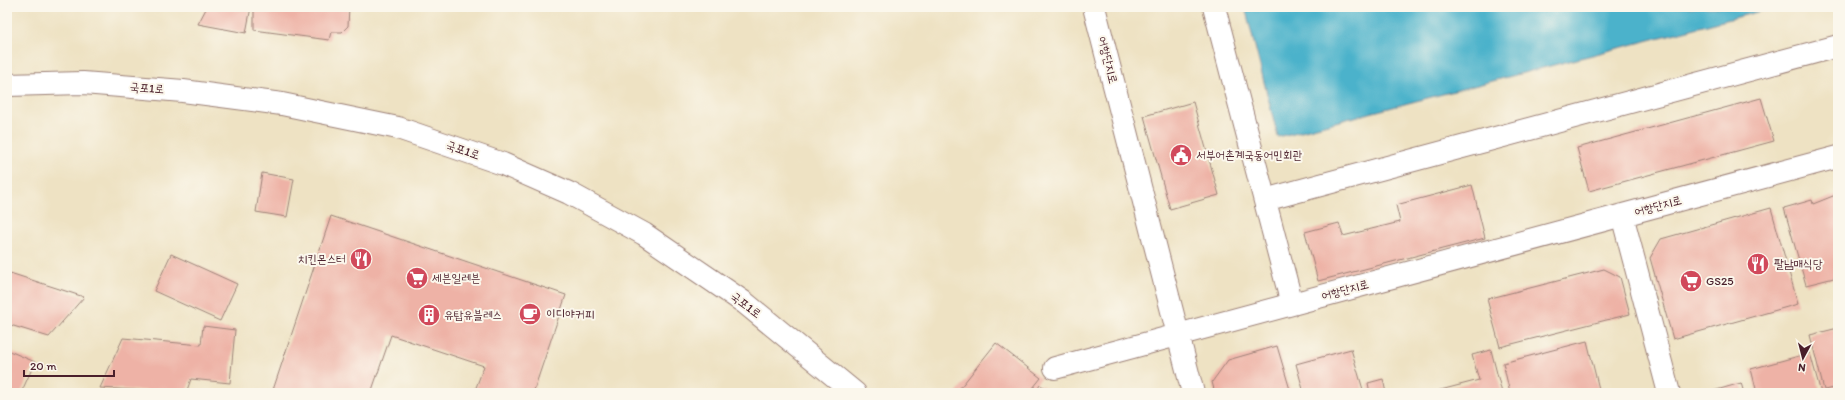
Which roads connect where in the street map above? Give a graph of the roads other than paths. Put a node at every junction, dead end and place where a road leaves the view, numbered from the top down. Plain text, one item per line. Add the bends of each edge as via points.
1 (1094, 7) edge
2 (1214, 7) edge
3 (1838, 46) edge
4 (7, 85) edge
5 (1838, 157) edge
6 (1265, 200) junction
7 (1622, 215) junction
8 (1292, 304) junction
9 (1178, 335) junction
10 (1055, 368) dead end
11 (855, 393) edge
12 (1193, 393) edge
13 (1669, 393) edge

1 - 9 street, 어항단지로
2 - 6 street
3 - 6 street
4 - 11 street, 국포1로 via 91,84 183,91 282,104 398,128 503,164 569,193 644,234 745,303
5 - 7 street, 어항단지로
6 - 8 street
7 - 8 street, 어항단지로
7 - 13 street
8 - 9 street, 어항단지로
9 - 10 street
9 - 12 street

